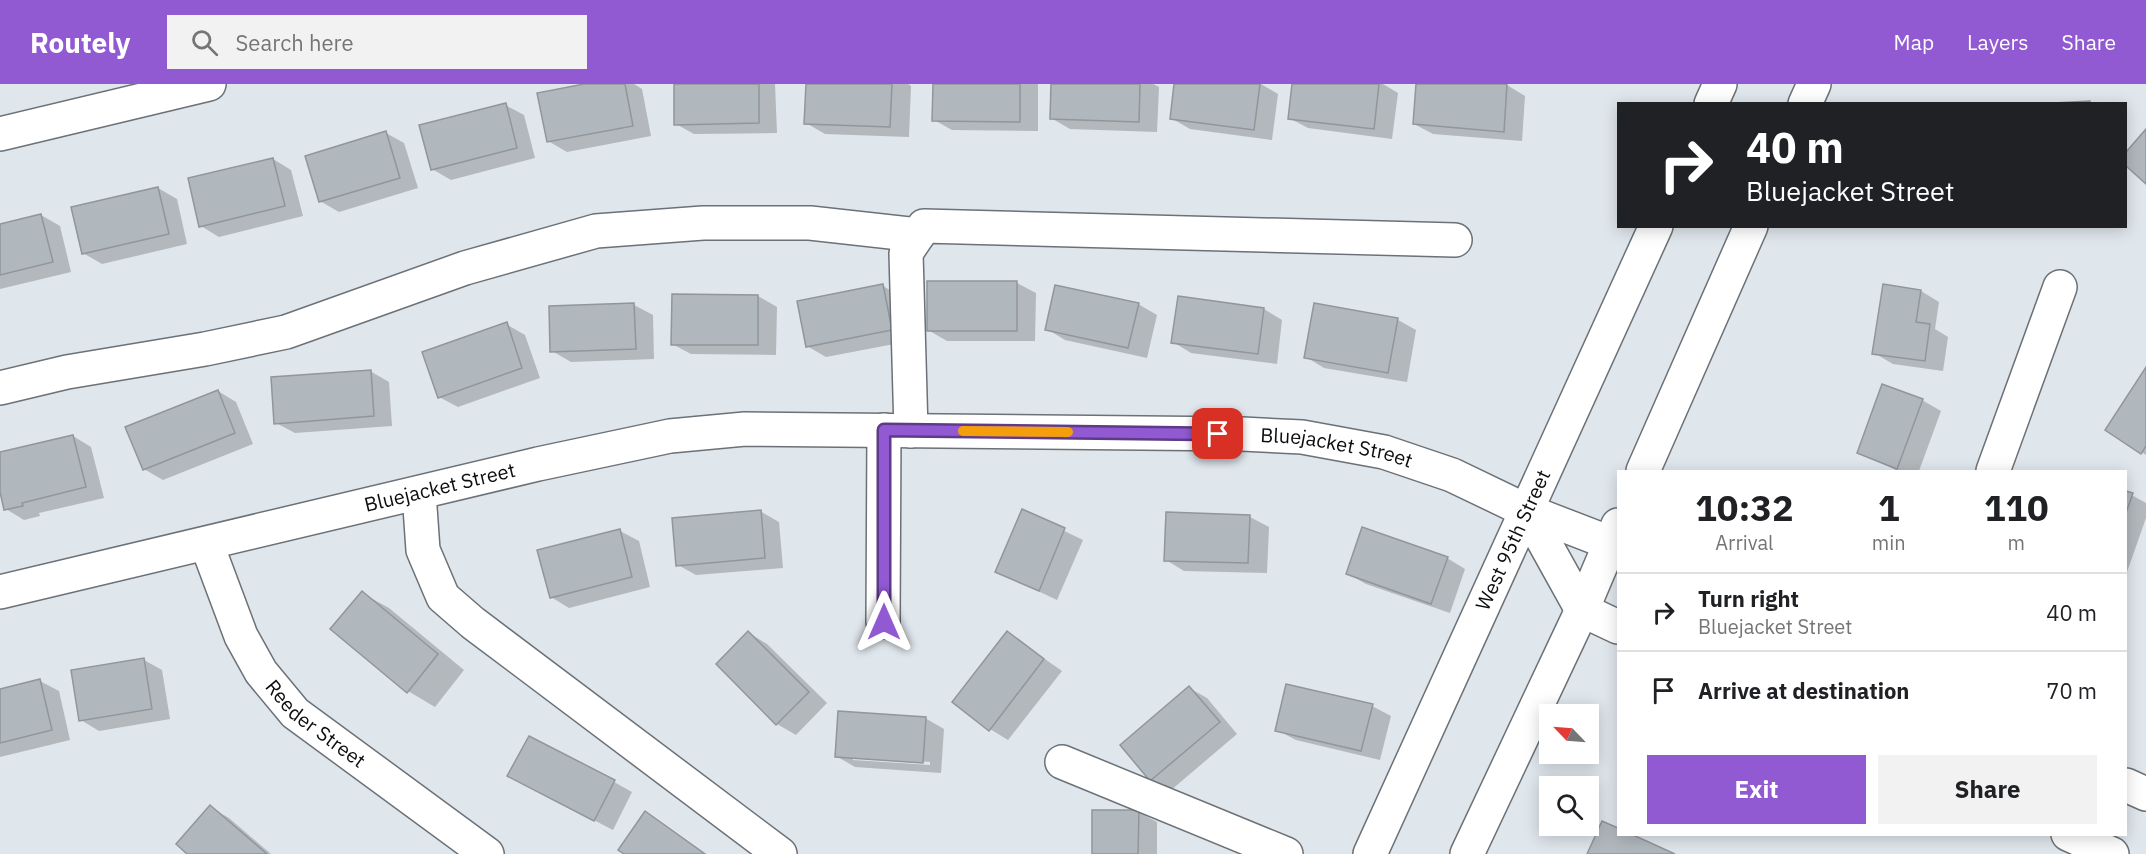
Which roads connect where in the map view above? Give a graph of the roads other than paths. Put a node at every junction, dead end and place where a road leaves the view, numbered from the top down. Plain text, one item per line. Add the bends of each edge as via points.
1 (209, 84) edge
2 (1720, 84) edge
3 (1814, 84) edge
4 (1712, 102) edge
5 (1806, 102) edge
6 (0, 134) edge
7 (1655, 228) edge
8 (1750, 228) edge
9 (918, 235) junction
10 (1455, 240) dead end
11 (2060, 287) dead end
12 (0, 388) edge
13 (898, 431) junction
14 (1642, 470) edge
15 (1993, 470) edge
16 (419, 493) junction
17 (1527, 511) junction
18 (1616, 538) edge
19 (207, 545) junction
20 (0, 592) edge
21 (1582, 610) junction
22 (884, 622) dead end
23 (1617, 627) edge
24 (1062, 762) dead end
25 (2127, 785) edge
26 (2146, 794) edge
27 (2072, 836) edge
28 (1271, 847) edge
29 (487, 854) edge
30 (780, 854) edge
31 (1370, 854) edge
32 (1467, 854) edge
33 (2112, 854) edge

1 - 6 street
2 - 4 street
3 - 5 street
7 - 17 street, West 95th Street
8 - 14 street
9 - 10 street via 924,226
9 - 12 street via 810,223 703,223 596,231 465,268 286,332
9 - 13 street via 906,253
11 - 15 street
13 - 16 street, Bluejacket Street via 745,429 670,436
13 - 17 street, Bluejacket Street via 1302,437 1384,452 1452,475
13 - 22 street
16 - 19 street, Bluejacket Street
16 - 30 street via 423,550 443,597
17 - 18 street, Bluejacket Street
17 - 21 street
17 - 31 street, West 95th Street
18 - 21 street
19 - 20 street, Bluejacket Street
19 - 29 street, Reeder Street via 241,636 261,672 295,712
21 - 23 street
21 - 32 street
24 - 28 street
25 - 26 street
27 - 33 street

